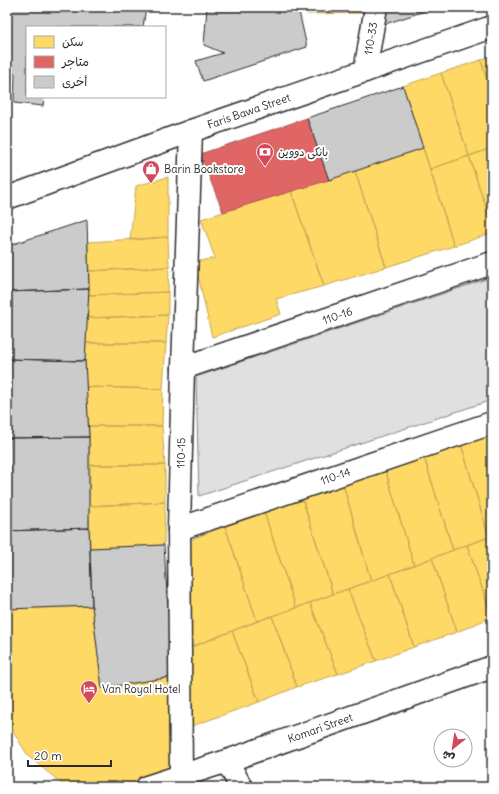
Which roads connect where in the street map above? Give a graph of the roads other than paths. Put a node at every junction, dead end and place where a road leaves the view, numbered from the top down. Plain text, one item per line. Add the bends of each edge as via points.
1 (376, 7) edge
2 (492, 27) edge
3 (365, 71) junction
4 (191, 131) junction
5 (7, 198) edge
6 (492, 263) edge
7 (183, 368) junction
8 (492, 424) edge
9 (179, 529) junction
10 (492, 667) edge
11 (227, 761) junction
12 (181, 776) junction
13 (147, 787) edge
14 (241, 787) edge

1 - 3 street, 110-33
2 - 3 street, Faris Bawa Street
3 - 4 street, Faris Bawa Street
4 - 5 street, Faris Bawa Street
4 - 7 street, 110-15
6 - 7 street, 110-16
7 - 9 street, 110-15
8 - 9 street, 110-14
9 - 12 street, 110-15
10 - 11 street, Komari Street
11 - 12 street, Komari Street
11 - 14 street
12 - 13 street, Komari Street

